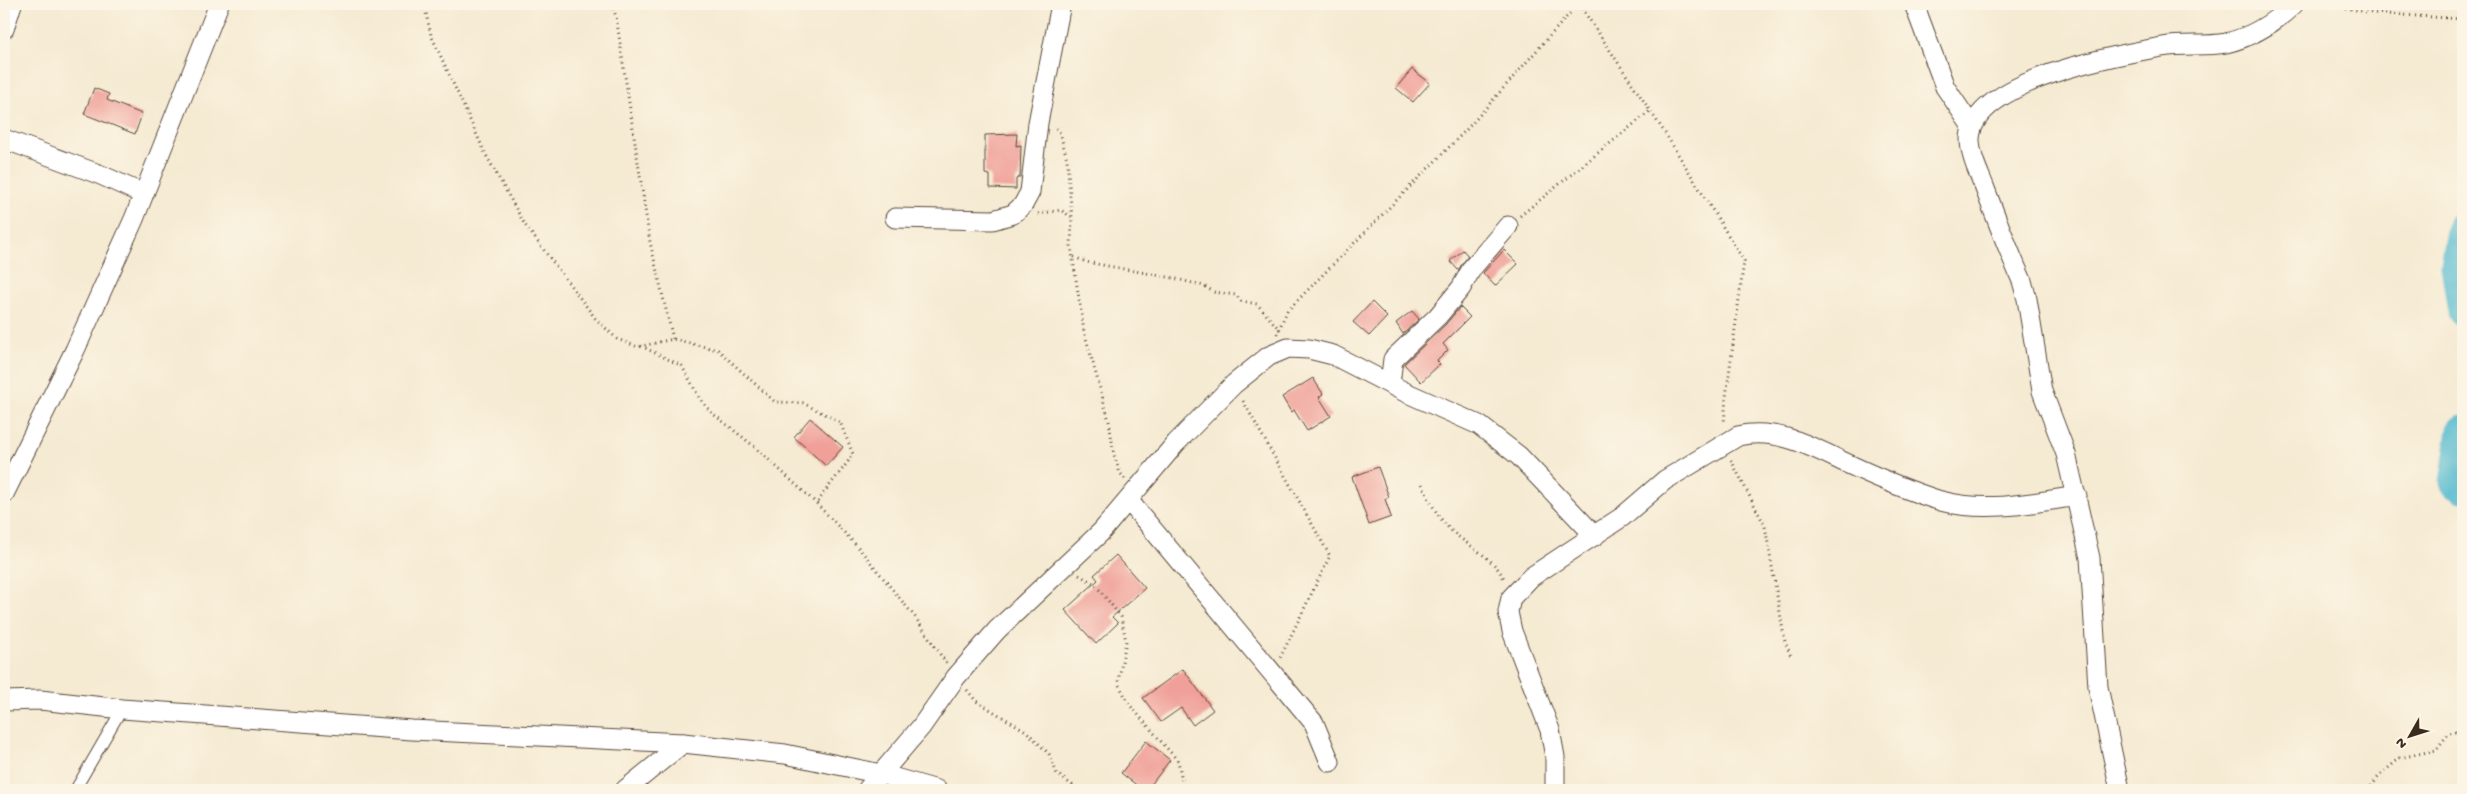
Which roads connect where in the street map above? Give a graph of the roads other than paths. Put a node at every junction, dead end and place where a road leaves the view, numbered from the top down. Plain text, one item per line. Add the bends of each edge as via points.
1 (12, 4) edge
2 (219, 4) edge
3 (1061, 4) edge
4 (1914, 4) edge
5 (2294, 4) edge
6 (4, 29) edge
7 (1972, 127) junction
8 (4, 139) edge
9 (143, 194) junction
10 (895, 218) dead end
11 (1508, 226) road end
12 (1390, 384) junction
13 (4, 494) edge
14 (1133, 496) junction
15 (2077, 496) junction
16 (1595, 536) junction
17 (4, 701) edge
18 (122, 709) junction
19 (683, 743) junction
20 (1330, 762) dead end
21 (881, 774) junction
22 (75, 790) edge
23 (625, 790) edge
24 (867, 790) edge
25 (937, 790) edge
26 (1555, 790) edge
27 (2120, 790) edge

1 - 6 street
2 - 9 street
3 - 10 street via 1038,122 1030,192 1024,205 1012,214 993,220
4 - 7 street via 1945,86
5 - 7 street via 2263,28 2226,42 2161,47 2052,71 2017,87 1994,103 1979,115
7 - 15 street via 1972,153 2024,290 2042,391 2066,454
8 - 9 street
9 - 13 street via 75,350
11 - 12 street via 1472,268 1462,288 1438,316 1393,359
12 - 14 street via 1333,355 1309,349 1288,348 1269,356 1234,384 1176,443
12 - 16 street via 1463,416 1494,434
14 - 20 street via 1314,723
14 - 21 street via 1101,532 997,630
15 - 16 street via 2030,503 1966,506 1941,501 1802,442 1751,433 1738,436 1665,480
15 - 27 street via 2090,558 2098,687
16 - 26 street via 1530,577 1511,598 1508,612 1512,631 1550,730 1555,757
17 - 18 street via 40,700
18 - 19 street via 412,730
18 - 22 lane
19 - 21 street via 785,754
19 - 23 street
21 - 24 street
21 - 25 street

